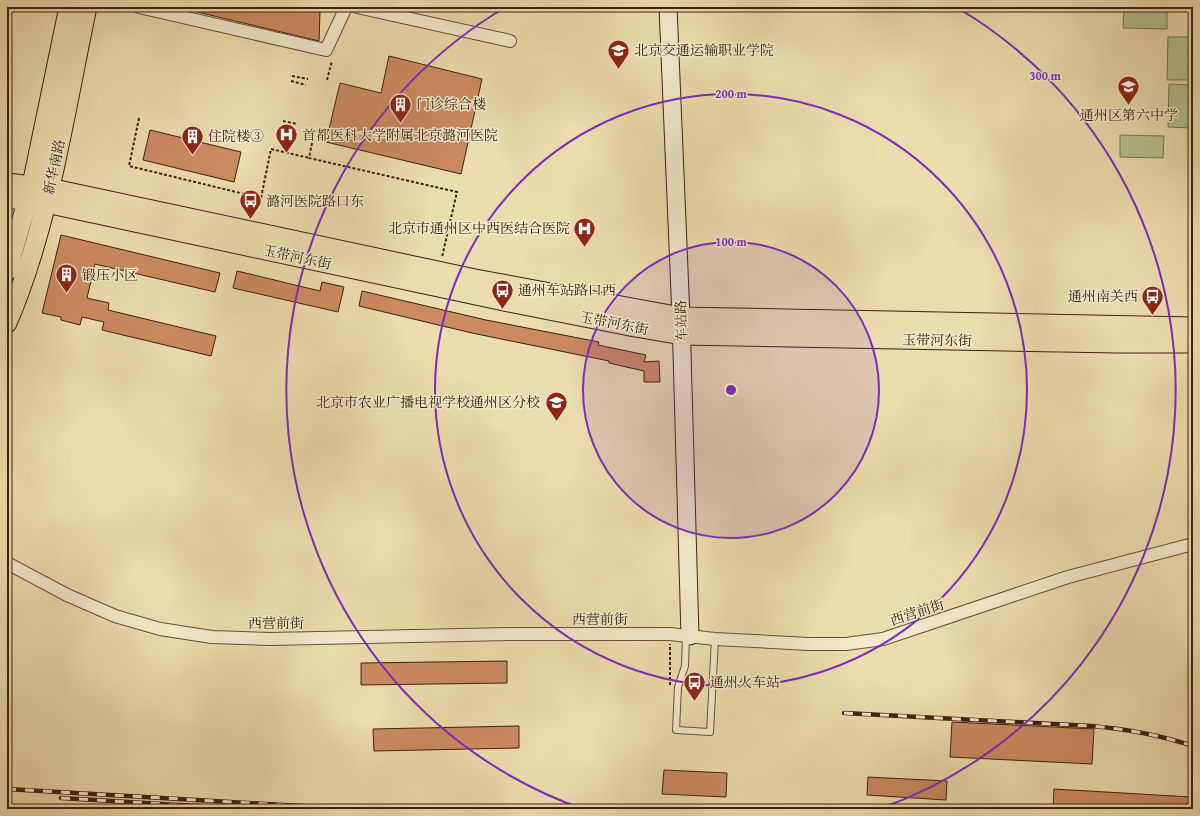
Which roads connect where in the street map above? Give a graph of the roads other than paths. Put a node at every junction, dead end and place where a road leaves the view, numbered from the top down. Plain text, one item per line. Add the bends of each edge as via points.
1 (69, 7) edge
2 (87, 7) edge
3 (139, 7) edge
4 (346, 7) edge
5 (357, 7) edge
6 (668, 7) edge
7 (510, 41) dead end
8 (7, 183) edge
9 (39, 194) junction
10 (7, 198) edge
11 (7, 271) edge
12 (7, 323) edge
13 (681, 326) junction
14 (1193, 327) edge
15 (1193, 343) edge
16 (1193, 544) edge
17 (7, 563) edge
18 (688, 636) junction
19 (715, 639) junction

1 - 9 main road, 新华南路
2 - 9 main road, 新华南路
3 - 4 street via 329,55
5 - 7 street
6 - 13 street, 车站路
8 - 9 main road
9 - 10 main road
9 - 11 main road, 新华南路
9 - 12 main road, 新华南路 via 18,298
9 - 13 main road, 玉带河东街 via 504,301 643,329
13 - 14 main road, 玉带河东街
13 - 15 main road, 玉带河东街 via 1117,344
13 - 18 street, 车站路
16 - 19 street, 西营前街 via 1068,577 883,639 846,644
17 - 18 street, 西营前街 via 67,595 114,616 160,629 212,637 270,639 510,634
18 - 19 street, 西营前街
18 - 19 lane via 685,666 678,687 676,730 710,732

